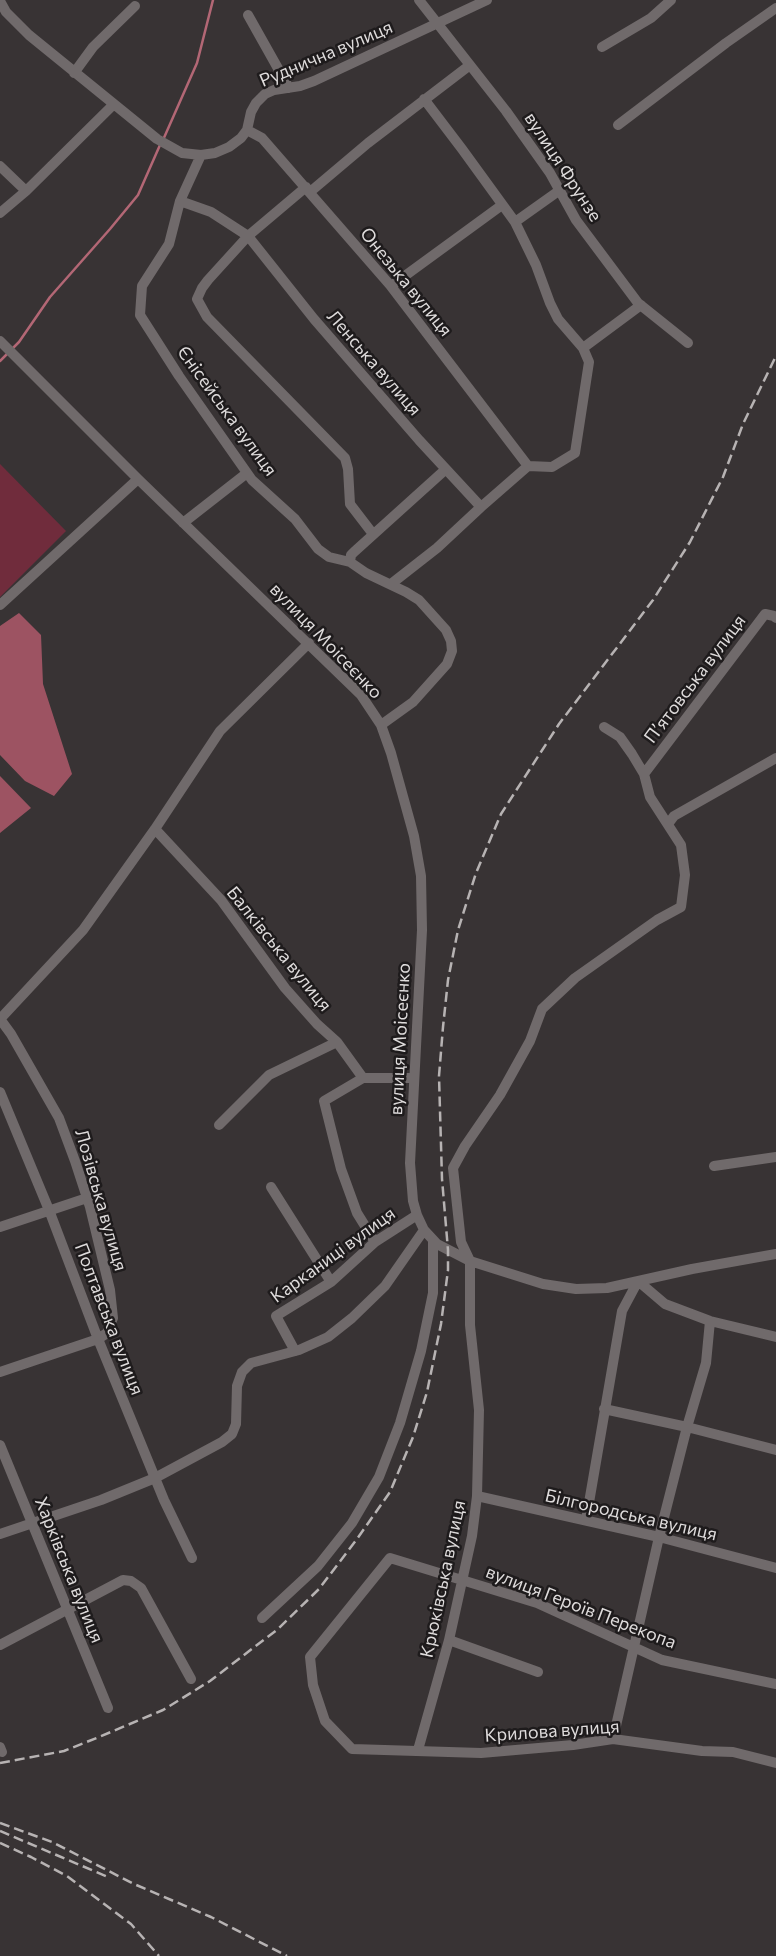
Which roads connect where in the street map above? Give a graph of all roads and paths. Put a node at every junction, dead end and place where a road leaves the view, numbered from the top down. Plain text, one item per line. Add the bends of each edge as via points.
1 (419, 0) edge
2 (487, 0) edge
3 (671, 0) edge
4 (0, 1) edge
5 (134, 6) dead end
6 (776, 8) edge
7 (248, 15) dead end
8 (437, 23) junction
9 (602, 47) dead end
10 (470, 65) junction
11 (74, 73) junction
12 (289, 88) junction
13 (424, 99) junction
14 (113, 105) junction
15 (618, 125) dead end
16 (247, 130) junction
17 (201, 155) junction
18 (0, 166) edge
19 (308, 190) junction
20 (560, 190) junction
21 (26, 191) junction
22 (180, 201) junction
23 (502, 206) junction
24 (0, 214) edge
25 (515, 222) junction
26 (248, 236) junction
27 (391, 286) junction
28 (641, 305) junction
29 (688, 343) dead end
30 (3, 344) edge
31 (583, 348) junction
32 (528, 466) junction
33 (446, 469) junction
34 (247, 473) junction
35 (138, 479) junction
36 (481, 506) junction
37 (184, 523) junction
38 (373, 534) junction
39 (350, 562) junction
40 (391, 584) junction
41 (0, 605) edge
42 (776, 618) edge
43 (309, 643) junction
44 (381, 725) junction
45 (604, 728) dead end
46 (776, 758) edge
47 (644, 774) junction
48 (668, 824) junction
49 (155, 830) junction
50 (0, 1019) edge
51 (337, 1042) junction
52 (363, 1078) junction
53 (414, 1078) junction
54 (0, 1092) edge
55 (219, 1125) dead end
56 (776, 1157) edge
57 (714, 1166) dead end
58 (271, 1187) dead end
59 (87, 1198) junction
60 (50, 1210) junction
61 (416, 1215) junction
62 (0, 1227) edge
63 (424, 1230) junction
64 (375, 1242) junction
65 (436, 1242) junction
66 (776, 1254) edge
67 (470, 1262) junction
68 (638, 1281) junction
69 (331, 1282) junction
70 (710, 1321) junction
71 (776, 1338) edge
72 (98, 1339) junction
73 (295, 1351) junction
74 (0, 1372) edge
75 (604, 1409) junction
76 (687, 1427) junction
77 (0, 1445) edge
78 (776, 1450) edge
79 (155, 1478) junction
80 (478, 1496) junction
81 (586, 1520) junction
82 (31, 1523) junction
83 (0, 1534) edge
84 (659, 1537) junction
85 (192, 1558) dead end
86 (776, 1568) edge
87 (462, 1579) junction
88 (66, 1609) junction
89 (262, 1618) dead end
90 (448, 1640) junction
91 (0, 1645) edge
92 (634, 1646) junction
93 (538, 1672) dead end
94 (190, 1679) dead end
95 (776, 1684) edge
96 (108, 1708) dead end
97 (613, 1739) junction
98 (418, 1750) junction
99 (776, 1763) edge

1 - 8 street, вулиця Фрунзе
2 - 8 street, Руднична вулиця
3 - 9 street via 651,18
4 - 11 street via 16,23
5 - 11 street via 93,47
6 - 15 street
7 - 12 street
8 - 10 street, вулиця Фрунзе
8 - 12 street, Руднична вулиця via 314,81
10 - 13 street
10 - 20 street, вулиця Фрунзе via 512,119
11 - 14 street
12 - 16 street, Руднична вулиця via 265,94 256,103
13 - 19 street
13 - 23 street
14 - 17 street via 170,148 188,155
14 - 21 street
16 - 17 street via 229,146
16 - 19 street, Онезька вулиця via 262,138
17 - 22 street
18 - 21 street
19 - 26 street
19 - 27 street, Онезька вулиця
20 - 25 street
20 - 28 street, вулиця Фрунзе via 576,220
21 - 24 street
22 - 26 street, Ленська вулиця via 211,212
22 - 34 street, Єнісейська вулиця via 169,244 142,286 140,315
23 - 25 street
23 - 27 street
25 - 31 street via 558,319
26 - 33 street, Ленська вулиця via 314,319
26 - 38 street via 208,280 197,300 207,317 345,458 350,504
27 - 32 street, Онезька вулиця
28 - 29 street, вулиця Фрунзе
28 - 31 street
30 - 35 street, вулиця Моісеєнко
31 - 32 street via 589,362 575,453 552,467
32 - 36 street
33 - 36 street, Ленська вулиця
33 - 38 street
34 - 37 street
34 - 39 street, Єнісейська вулиця via 295,519 318,549 329,557
35 - 37 street, вулиця Моісеєнко
35 - 41 street
36 - 40 street via 437,548
37 - 43 street, вулиця Моісеєнко
38 - 39 street via 351,555
39 - 40 street, Єнісейська вулиця
40 - 44 street, Єнісейська вулиця via 419,600 437,618 451,641 452,652 447,664 413,702
42 - 47 street, П’ятовська вулиця via 765,614
43 - 44 street, вулиця Моісеєнко via 361,694
43 - 49 street via 220,731
44 - 53 street, вулиця Моісеєнко via 409,819 421,876 422,930
45 - 47 street via 620,737
46 - 48 street via 674,816
47 - 48 street via 650,797
48 - 67 street via 681,846 685,876 681,907 657,920 575,978 542,1009 530,1041 500,1095 453,1168 461,1242
49 - 50 street via 84,930
49 - 51 street, Балківська вулиця via 221,900 285,988
50 - 59 street, Лозівська вулиця via 59,1118
51 - 52 street, Балківська вулиця
51 - 55 street via 269,1074
52 - 53 street
52 - 64 street via 324,1101 341,1168 357,1212
53 - 61 street, вулиця Моісеєнко via 410,1185
54 - 60 street, Полтавська вулиця
56 - 57 street
58 - 69 street
59 - 60 street
59 - 72 street, Лозівська вулиця via 110,1290 113,1318 107,1334
60 - 62 street
60 - 72 street, Полтавська вулиця
61 - 63 street, вулиця Моісеєнко
61 - 64 street, Карканиці вулиця
63 - 65 street, вулиця Моісеєнко
63 - 73 street, Карканиці вулиця via 385,1286 352,1318 328,1337
64 - 69 street, Карканиці вулиця
65 - 67 street, вулиця Моісеєнко
65 - 89 street via 433,1293 421,1351 400,1423 379,1477 352,1523 318,1566
66 - 68 street, вулиця Моісеєнко
67 - 68 street, вулиця Моісеєнко via 560,1288 607,1288
67 - 80 street, Крюківська вулиця via 470,1325 479,1410
68 - 70 street via 665,1304
68 - 75 street via 622,1312
69 - 73 street, Карканиці вулиця via 276,1316
70 - 71 street
70 - 76 street via 706,1363
72 - 74 street
72 - 79 street, Полтавська вулиця
73 - 79 street, Карканиці вулиця via 251,1363 242,1372 237,1386 236,1424 232,1434
75 - 76 street
75 - 81 street
76 - 78 street
76 - 84 street
77 - 82 street, Харківська вулиця
79 - 82 street
79 - 85 street, Полтавська вулиця
80 - 81 street, Білгородська вулиця
80 - 87 street, Крюківська вулиця
81 - 84 street, Білгородська вулиця
82 - 83 street
82 - 88 street, Харківська вулиця
84 - 86 street, Білгородська вулиця
84 - 92 street
87 - 90 street, Крюківська вулиця
87 - 92 street, вулиця Героїв Перекопа via 537,1603
87 - 98 street, вулиця Героїв Перекопа via 390,1558 310,1656 313,1685 324,1721 352,1749
88 - 91 street
88 - 94 street via 123,1580 130,1581 141,1588
88 - 96 street, Харківська вулиця
90 - 93 street
90 - 98 street, Крюківська вулиця
92 - 95 street, вулиця Героїв Перекопа via 662,1660
92 - 97 street
97 - 98 street, Крилова вулиця via 481,1753
97 - 99 street, Крилова вулиця via 733,1752

